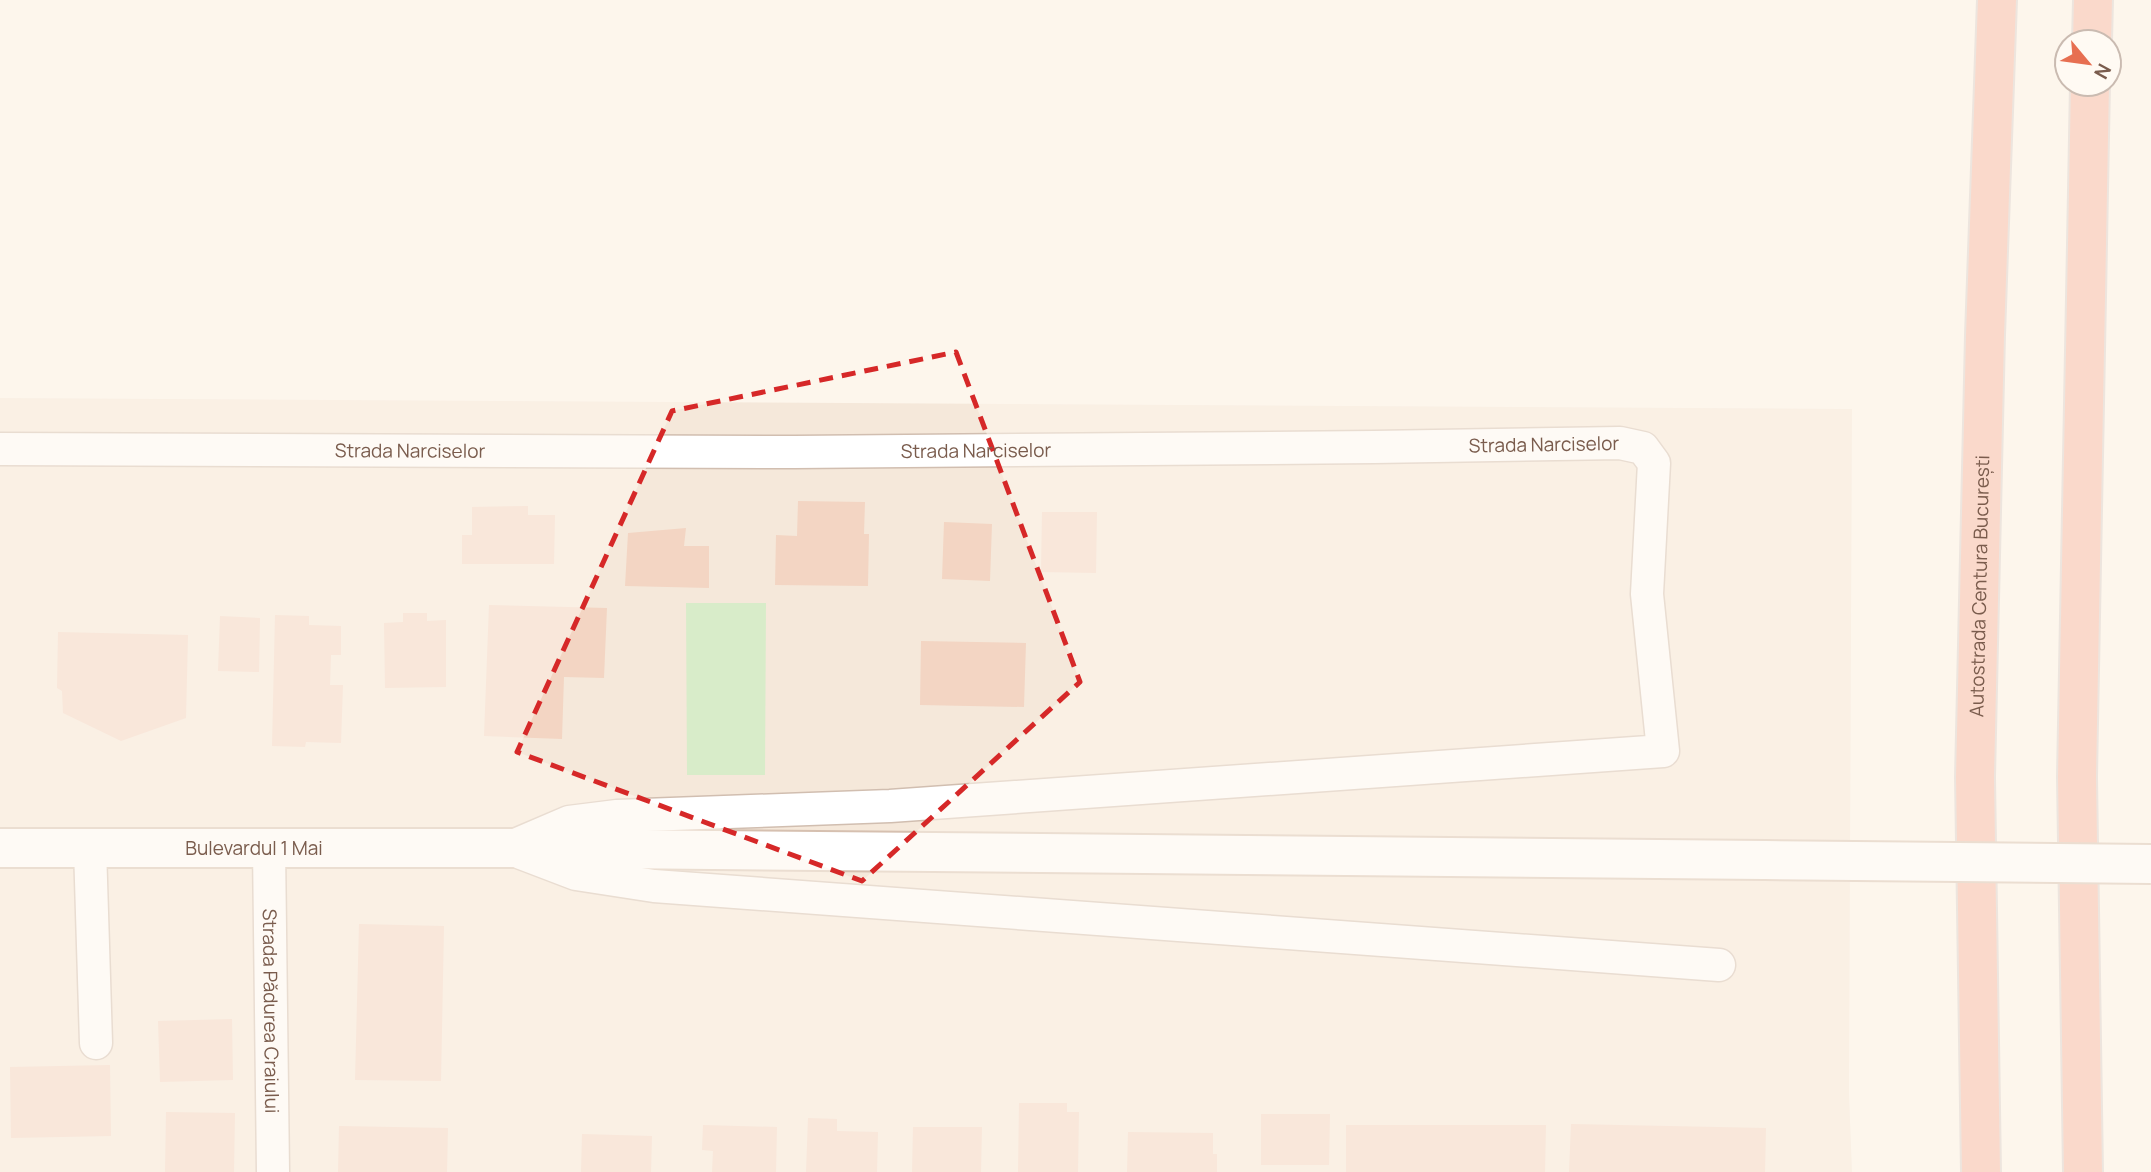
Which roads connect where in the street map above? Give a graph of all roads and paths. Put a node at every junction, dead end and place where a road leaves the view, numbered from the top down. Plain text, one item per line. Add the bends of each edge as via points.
1 (1997, 0) edge
2 (2093, 0) edge
3 (2092, 28) edge
4 (2090, 98) edge
5 (0, 449) edge
6 (0, 848) edge
7 (90, 848) junction
8 (269, 848) junction
9 (507, 848) junction
10 (2151, 864) edge
11 (1719, 965) dead end
12 (96, 1043) dead end
13 (273, 1172) edge
14 (1980, 1172) edge
15 (2083, 1172) edge

1 - 14 highway, Autostrada Centura București via 1975,777
2 - 3 highway
4 - 15 highway via 2077,776
5 - 9 street, Strada Narciselor via 795,452 1620,443 1643,448 1654,463 1647,594 1663,751 890,806 617,816 569,822
6 - 7 main road, Bulevardul 1 Mai
7 - 8 main road, Bulevardul 1 Mai
7 - 12 street
8 - 9 main road, Bulevardul 1 Mai
8 - 13 street, Strada Pădurea Craiului
9 - 10 main road, Bulevardul 1 Mai, bridge
9 - 11 street via 576,874 654,886

